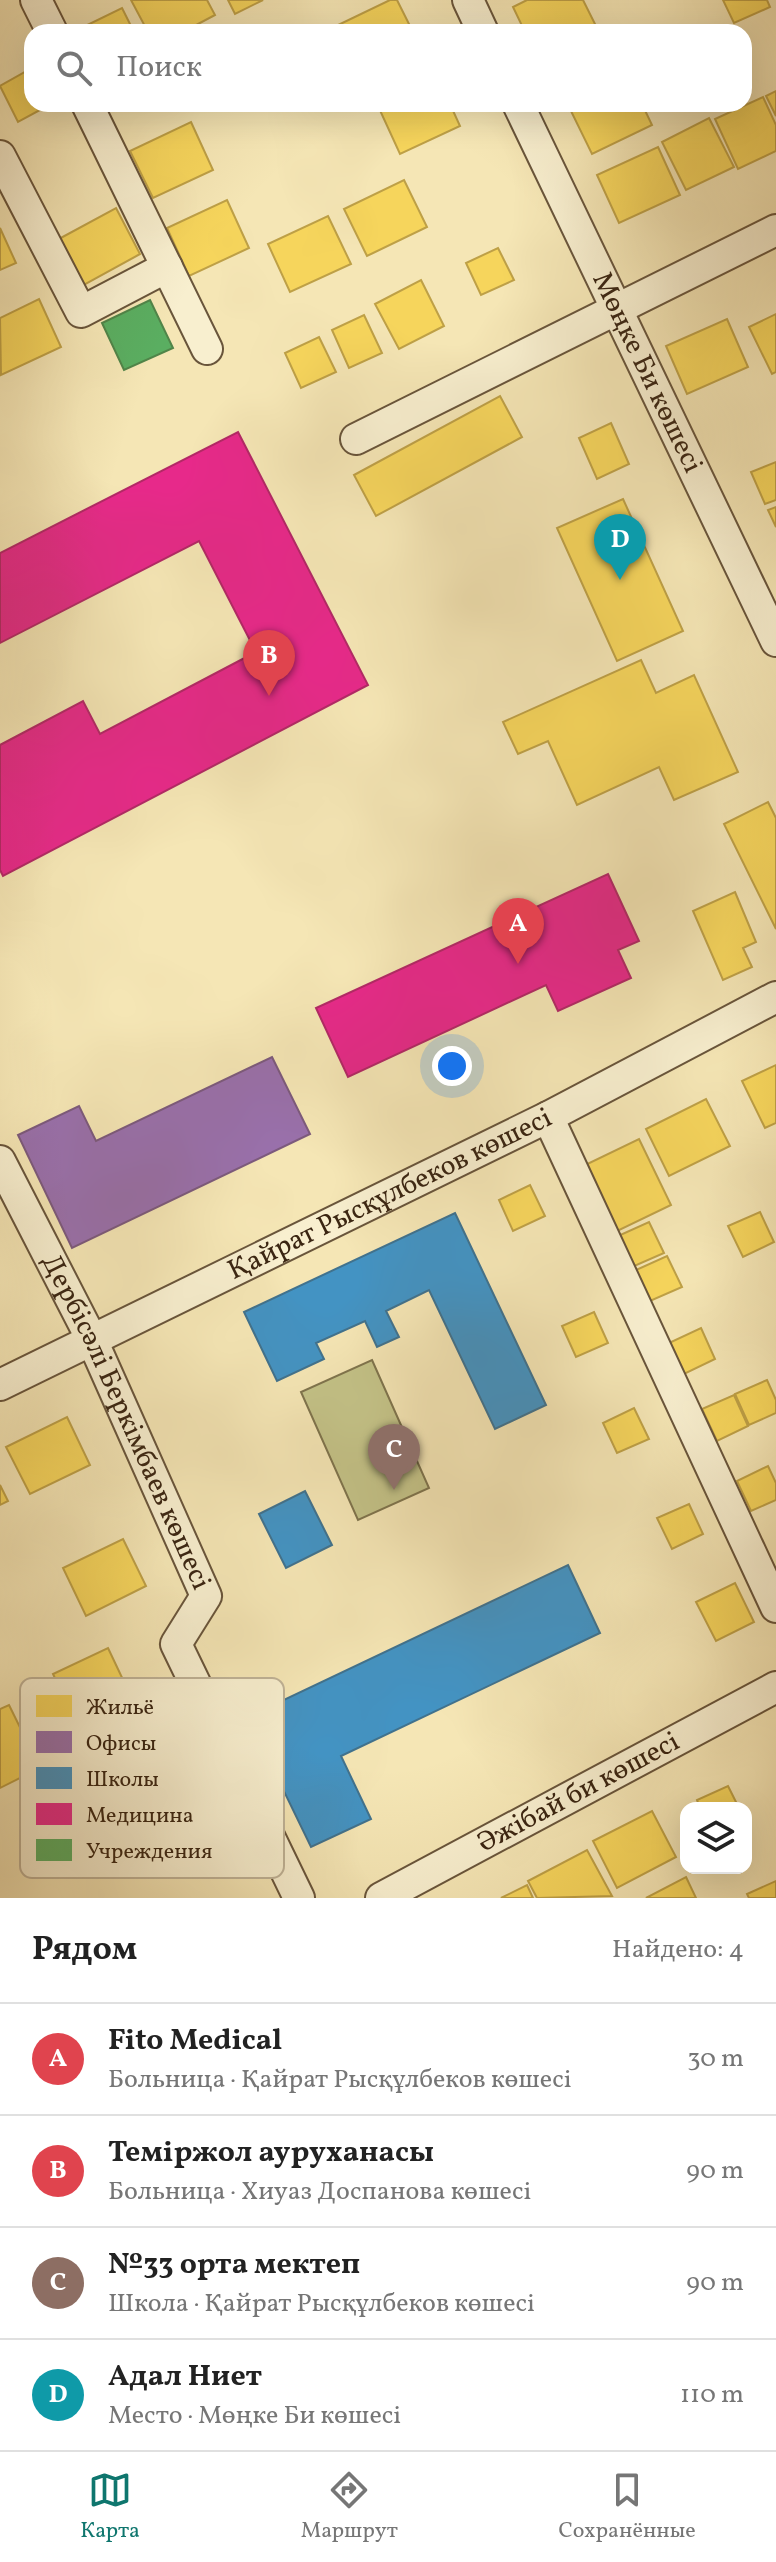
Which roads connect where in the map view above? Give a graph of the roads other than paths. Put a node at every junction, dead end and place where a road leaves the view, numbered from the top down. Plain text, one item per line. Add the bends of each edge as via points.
1 (36, 0) edge
2 (468, 0) edge
3 (48, 24) edge
4 (479, 24) edge
5 (91, 112) edge
6 (522, 112) edge
7 (0, 156) edge
8 (776, 230) edge
9 (167, 267) junction
10 (617, 309) junction
11 (207, 349) dead end
12 (356, 439) dead end
13 (776, 641) edge
14 (776, 997) edge
15 (548, 1117) junction
16 (0, 1161) edge
17 (92, 1340) junction
18 (0, 1385) edge
19 (776, 1607) edge
20 (192, 1678) edge
21 (775, 1692) edge
22 (284, 1867) edge
23 (299, 1898) edge
24 (381, 1898) edge

1 - 3 street
2 - 4 street
5 - 9 street
6 - 10 street, Мөңке Би көшесі
7 - 9 street via 81,312
8 - 10 street
9 - 11 street
10 - 12 street
10 - 13 street, Мөңке Би көшесі
14 - 15 street, Қайрат Рысқұлбеков көшесі
15 - 17 street, Қайрат Рысқұлбеков көшесі
15 - 19 street
16 - 17 street, Дербісәлі Беркімбаев көшесі
17 - 18 street, Қайрат Рысқұлбеков көшесі
17 - 20 street, Дербісәлі Беркімбаев көшесі via 206,1596 176,1644
21 - 24 street, Әжібай би көшесі
22 - 23 street, Дербісәлі Беркімбаев көшесі

